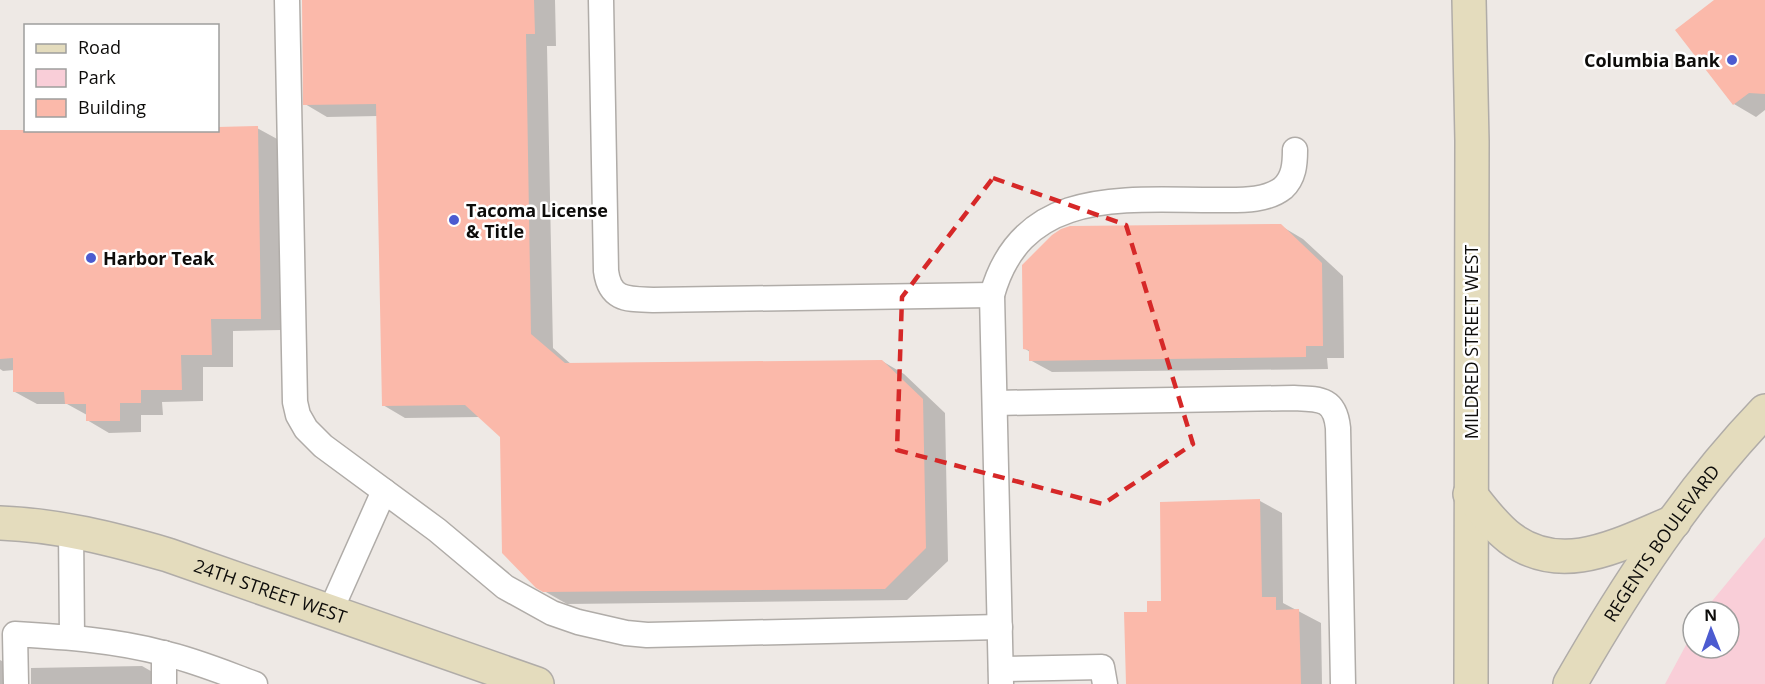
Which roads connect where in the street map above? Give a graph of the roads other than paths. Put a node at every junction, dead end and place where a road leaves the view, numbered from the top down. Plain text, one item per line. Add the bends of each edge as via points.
1 (287, 0) edge
2 (601, 0) edge
3 (1469, 0) edge
4 (1296, 150) dead end
5 (992, 295) junction
6 (995, 403) junction
7 (1765, 411) edge
8 (384, 491) junction
9 (1470, 494) junction
10 (1674, 522) junction
11 (0, 523) edge
12 (71, 530) junction
13 (330, 612) junction
14 (1000, 627) junction
15 (7, 635) edge
16 (72, 637) junction
17 (164, 653) junction
18 (1103, 675) edge
19 (1001, 676) edge
20 (16, 684) edge
21 (164, 684) edge
22 (255, 684) edge
23 (537, 684) edge
24 (1343, 684) edge
25 (1471, 684) edge
26 (1570, 684) edge

1 - 8 lane via 295,402 306,429 323,446
2 - 5 lane via 606,263 608,283 617,295 634,300
3 - 9 main road, MILDRED STREET WEST
4 - 5 lane via 1289,181 1268,196 1094,202 1052,216 1014,250 1002,267
5 - 6 lane
6 - 14 lane
6 - 24 lane via 1294,398 1316,399 1330,405 1338,429
7 - 10 main road, REGENTS BOULEVARD via 1728,449
8 - 13 lane
8 - 14 lane via 525,599 578,622 626,633
9 - 10 main road via 1510,539 1561,558 1596,554
9 - 25 main road, MILDRED STREET WEST
10 - 26 main road, REGENTS BOULEVARD
11 - 12 main road, 24TH STREET WEST
12 - 13 main road, 24TH STREET WEST via 168,555
12 - 16 lane
13 - 23 main road, 24TH STREET WEST
14 - 19 lane
15 - 16 lane
15 - 20 lane
16 - 17 lane
17 - 21 lane
17 - 22 lane
18 - 19 lane

